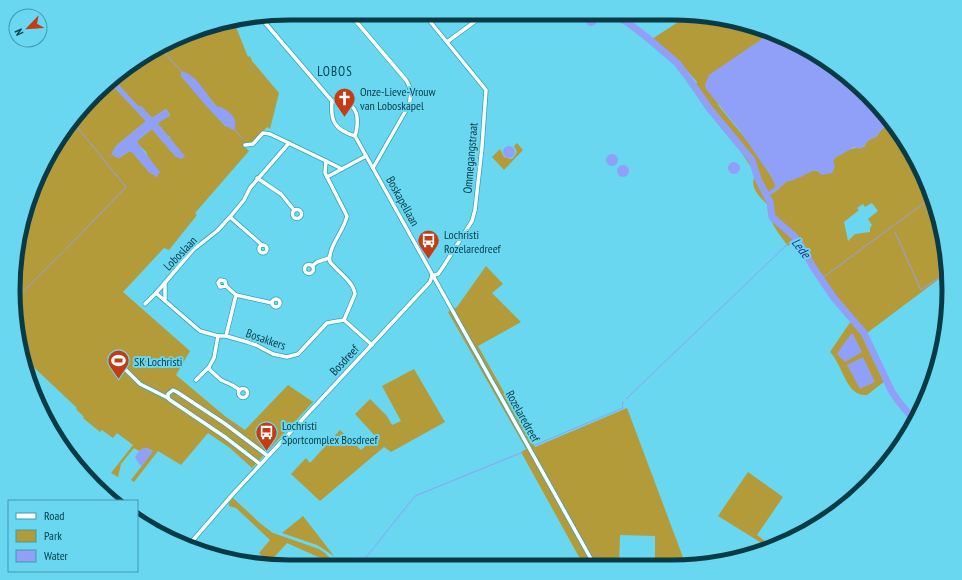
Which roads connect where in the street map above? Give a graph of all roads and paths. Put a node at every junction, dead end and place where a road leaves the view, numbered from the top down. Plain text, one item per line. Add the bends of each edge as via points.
1 (355, 20) edge
2 (429, 20) edge
3 (478, 20) edge
4 (264, 21) edge
5 (447, 42) junction
6 (332, 101) junction
7 (355, 136) junction
8 (289, 143) junction
9 (245, 145) dead end
10 (366, 156) junction
11 (326, 161) junction
12 (373, 168) junction
13 (342, 169) junction
14 (327, 177) junction
15 (257, 178) junction
16 (294, 210) dead end
17 (230, 217) junction
18 (262, 245) dead end
19 (329, 258) junction
20 (312, 266) dead end
21 (432, 276) junction
22 (165, 282) junction
23 (226, 286) dead end
24 (156, 293) junction
25 (236, 295) junction
26 (165, 299) junction
27 (272, 303) dead end
28 (145, 304) dead end
29 (344, 320) junction
30 (218, 336) junction
31 (226, 336) junction
32 (372, 345) junction
33 (210, 367) junction
34 (117, 375) dead end
35 (196, 380) dead end
36 (240, 390) dead end
37 (168, 398) junction
38 (268, 456) junction
39 (260, 464) junction
40 (192, 541) edge
41 (592, 560) edge

1 - 12 street via 410,88 408,106
2 - 5 street, Ommegangstraat
3 - 5 street
4 - 6 street
5 - 21 street, Ommegangstraat via 486,90 482,147 472,221 438,274
6 - 7 street via 331,113 335,125
6 - 7 street via 347,104 355,110
7 - 10 street, Boskapellaan
8 - 9 street via 263,133 253,144
8 - 11 street
8 - 15 street, Loboslaan
10 - 12 street, Boskapellaan
10 - 13 street
11 - 13 street
11 - 14 street
12 - 21 street, Boskapellaan
13 - 14 street
14 - 19 street via 347,216
15 - 16 street via 281,194
15 - 17 street, Loboslaan
17 - 18 street
17 - 22 street, Loboslaan via 193,250
19 - 20 street
19 - 29 street via 351,285 355,294
21 - 32 street, Bosdreef via 430,282
21 - 41 street, Rozelaredreef
22 - 24 street, Loboslaan
22 - 26 street
23 - 25 street
24 - 26 street, Bosakkers
24 - 28 street, Loboslaan
25 - 27 street
25 - 31 street, Bosakkers
26 - 30 street, Bosakkers via 200,331
29 - 31 street, Bosakkers via 327,323 298,354 287,357 272,354 256,345
29 - 32 street
30 - 31 street, Bosakkers
30 - 33 street
32 - 38 street, Bosdreef
33 - 35 street
33 - 36 street via 211,373 217,378
34 - 37 street via 124,368 140,384
37 - 38 street via 173,390 177,392
37 - 39 street
38 - 39 street, Bosdreef
39 - 40 street, Bosdreef

